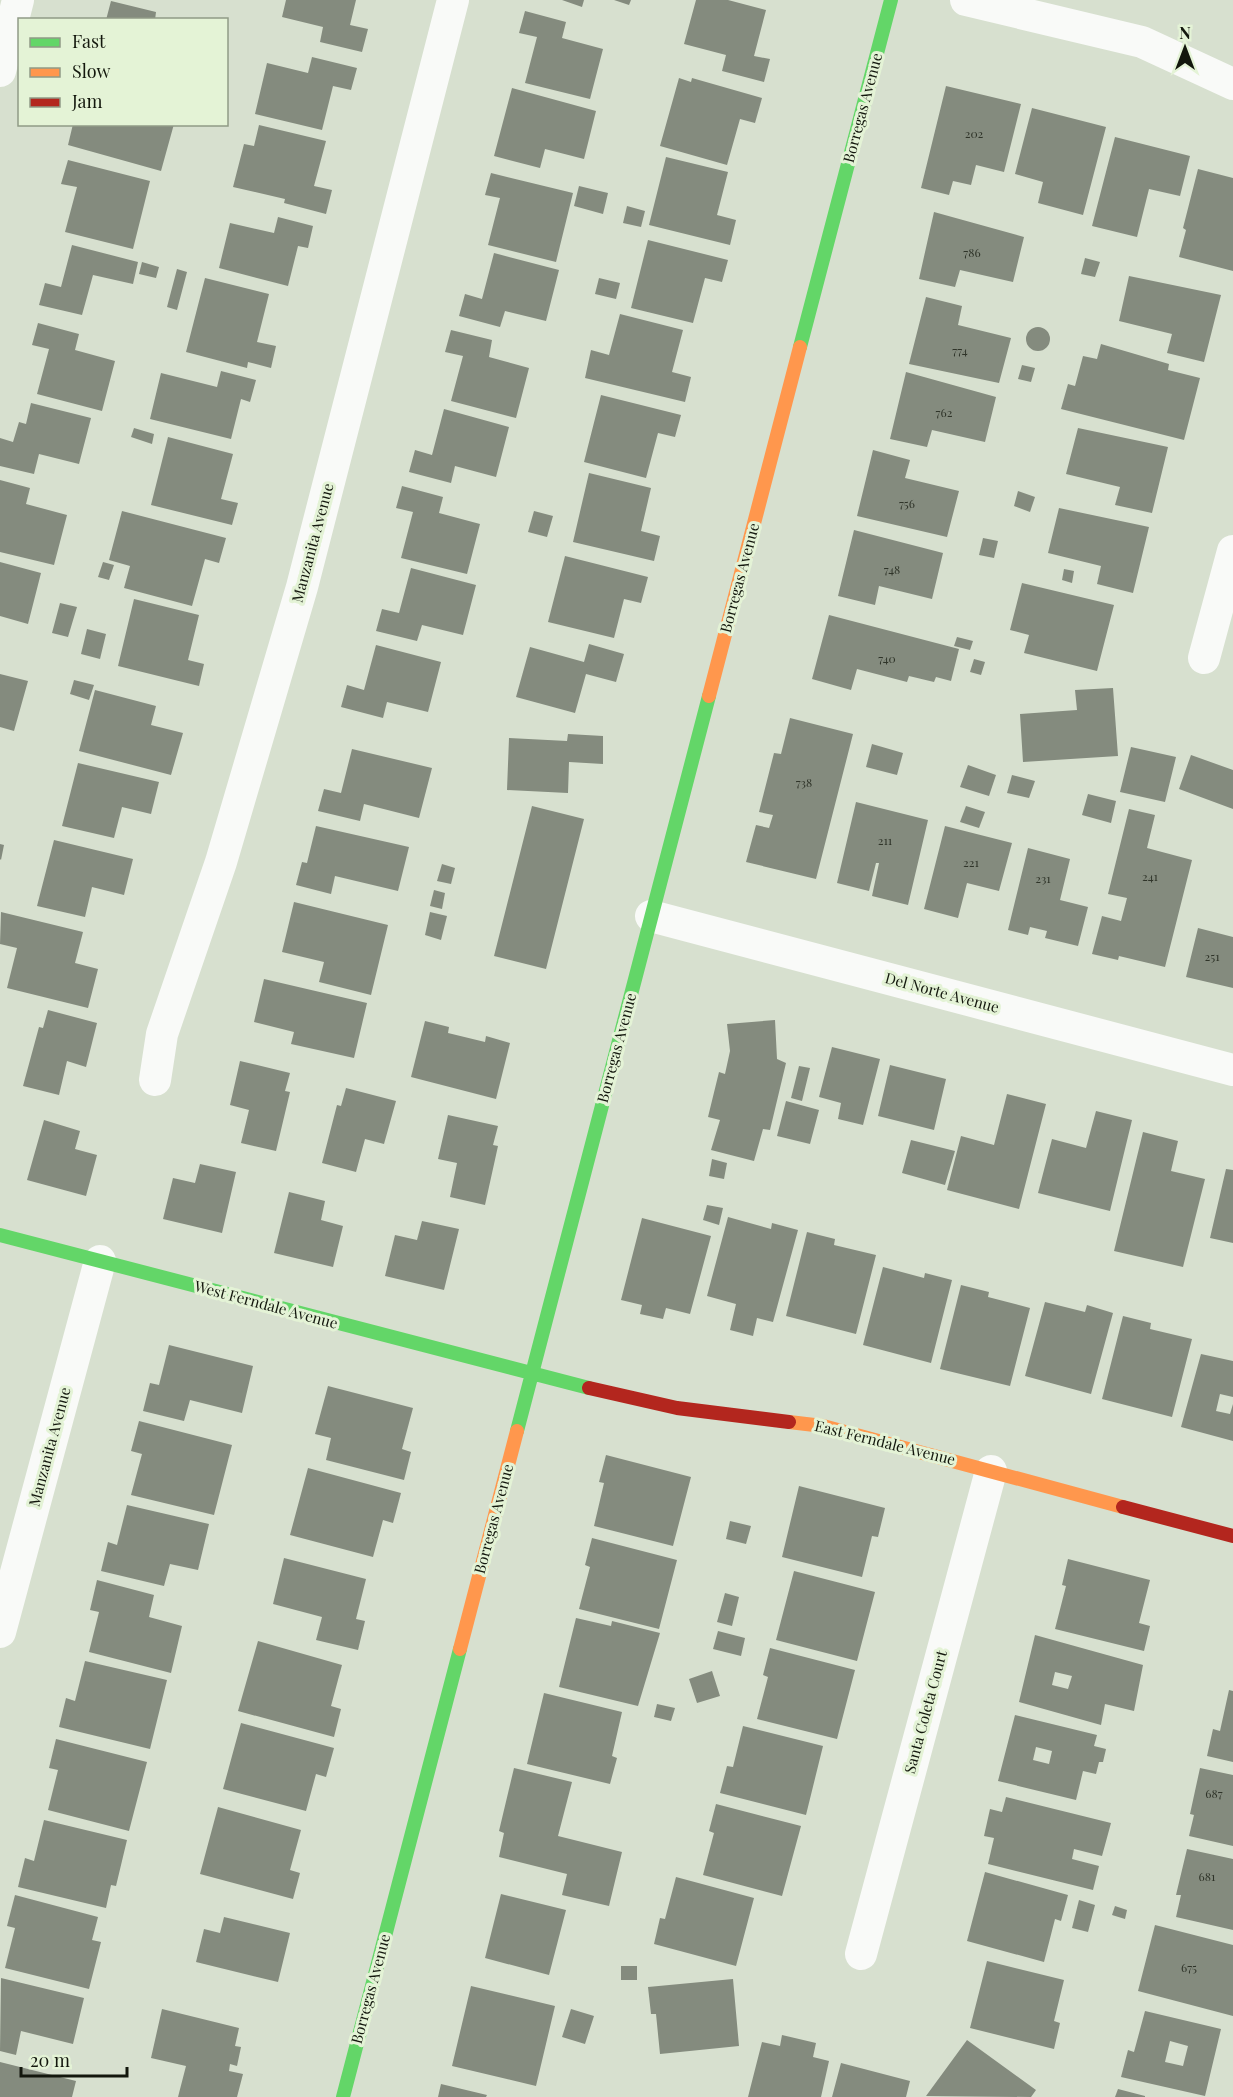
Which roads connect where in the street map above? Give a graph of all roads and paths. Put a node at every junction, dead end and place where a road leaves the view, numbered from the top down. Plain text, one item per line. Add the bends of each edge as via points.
1 (453, 0) edge
2 (891, 0) edge
3 (966, 0) edge
4 (10, 15) edge
5 (0, 71) edge
6 (1233, 84) edge
7 (1233, 551) edge
8 (1204, 658) dead end
9 (651, 916) junction
10 (1233, 1070) edge
11 (155, 1080) dead end
12 (0, 1235) edge
13 (100, 1261) junction
14 (531, 1374) junction
15 (991, 1471) junction
16 (1233, 1536) edge
17 (0, 1632) edge
18 (861, 1954) dead end
19 (343, 2097) edge

1 - 11 street, Manzanita Avenue via 302,587 221,862 162,1034
2 - 9 street, Borregas Avenue
3 - 6 street via 1142,42
4 - 5 street
7 - 8 street
9 - 10 street, Del Norte Avenue
9 - 14 street, Borregas Avenue
12 - 13 street, West Ferndale Avenue
13 - 14 street, West Ferndale Avenue
13 - 17 street, Manzanita Avenue
14 - 15 street, East Ferndale Avenue via 677,1408 823,1426
14 - 19 street, Borregas Avenue
15 - 16 street, East Ferndale Avenue
15 - 18 street, Santa Coleta Court

